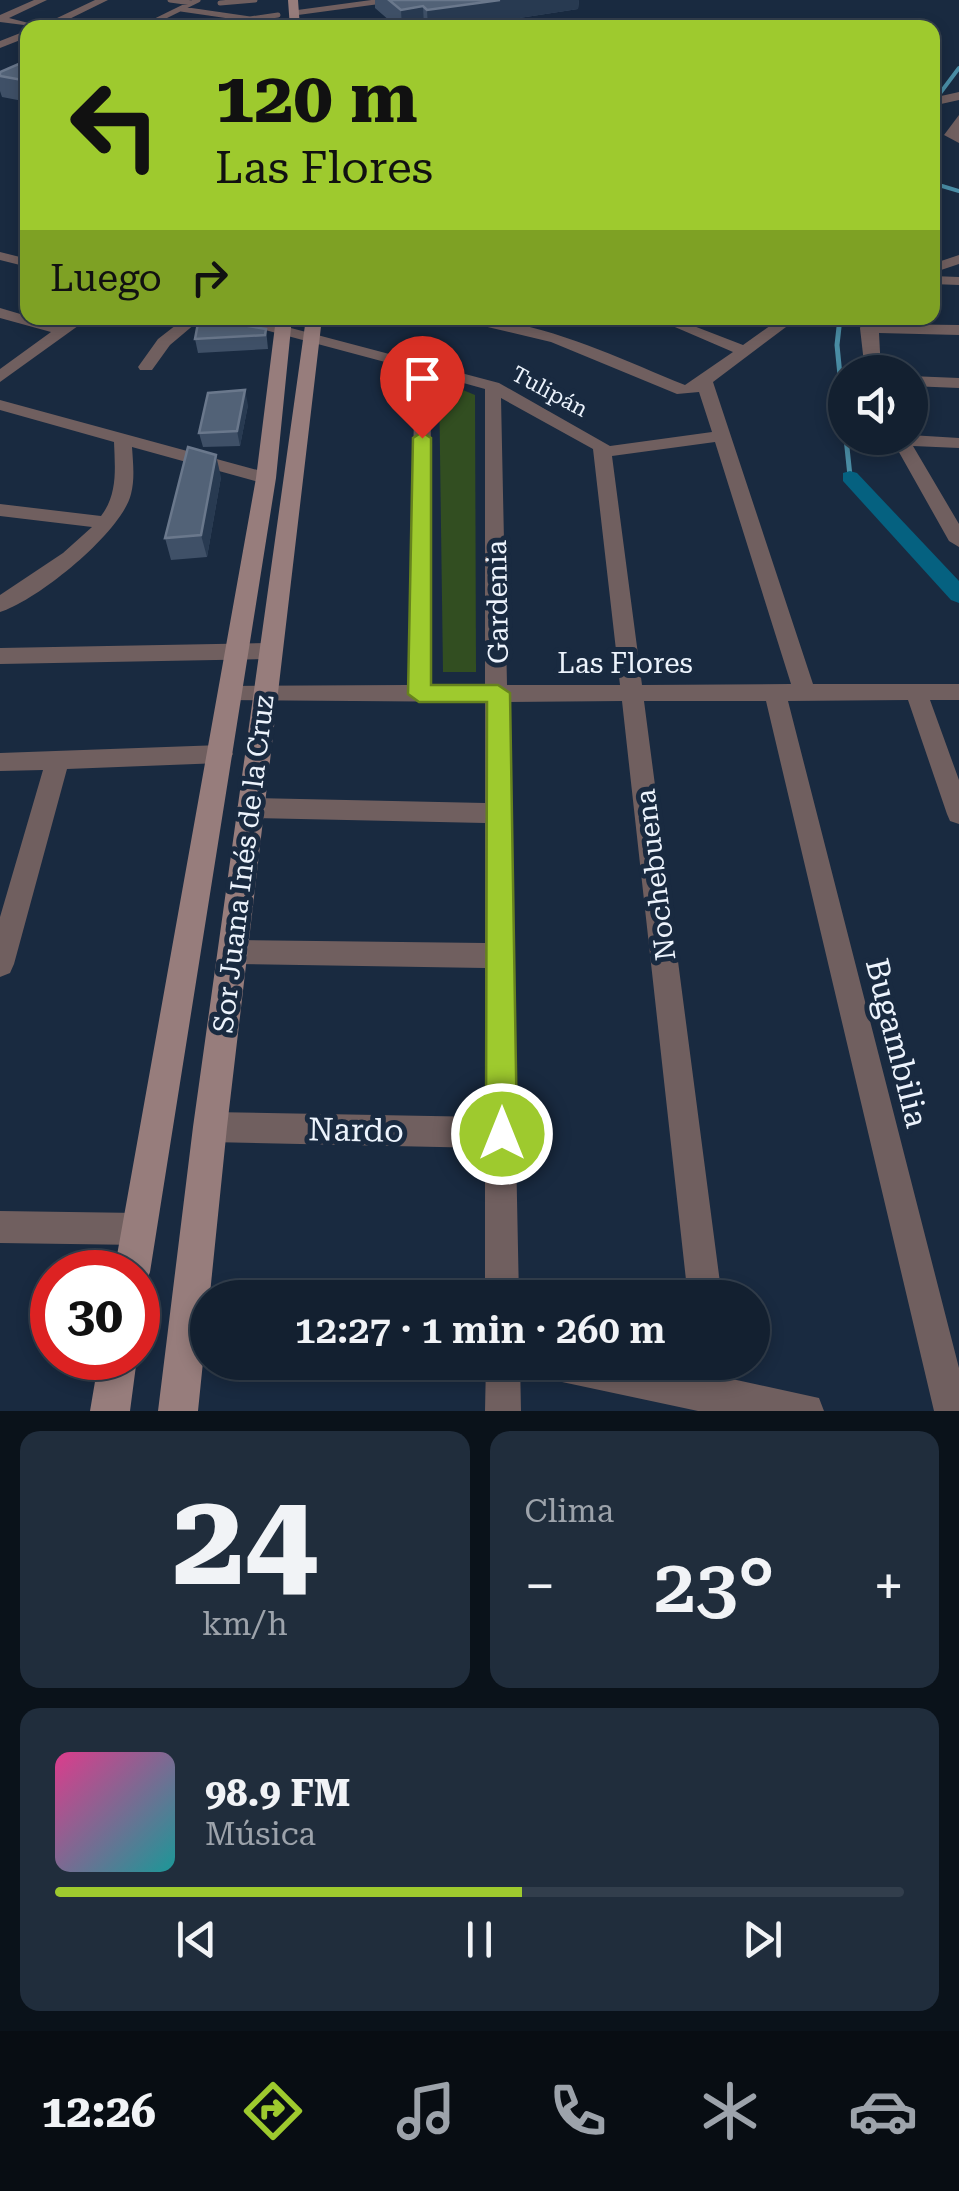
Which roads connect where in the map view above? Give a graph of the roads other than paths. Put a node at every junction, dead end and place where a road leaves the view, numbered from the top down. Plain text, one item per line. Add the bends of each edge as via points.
1 (42, 0) edge
2 (103, 0) edge
3 (170, 0) edge
4 (255, 0) edge
5 (390, 0) edge
6 (195, 2) edge
7 (220, 2) edge
8 (294, 6) edge
9 (181, 8) junction
10 (204, 12) junction
11 (0, 19) edge
12 (58, 20) edge
13 (157, 20) edge
14 (250, 20) edge
15 (959, 118) edge
16 (959, 139) edge
17 (44, 325) edge
18 (71, 325) edge
19 (185, 325) edge
20 (284, 325) edge
21 (497, 325) edge
22 (678, 325) edge
23 (781, 325) edge
24 (869, 325) edge
25 (895, 325) edge
26 (313, 327) edge
27 (63, 330) junction
28 (959, 330) edge
29 (746, 352) junction
30 (872, 355) edge
31 (423, 365) junction
32 (146, 367) dead end
33 (0, 376) edge
34 (928, 382) edge
35 (959, 383) edge
36 (492, 386) junction
37 (696, 386) junction
38 (0, 405) edge
39 (288, 414) junction
40 (722, 436) junction
41 (123, 439) junction
42 (928, 441) edge
43 (959, 443) edge
44 (604, 452) junction
45 (910, 455) edge
46 (266, 478) junction
47 (0, 510) edge
48 (951, 518) edge
49 (106, 523) junction
50 (959, 540) edge
51 (0, 605) edge
52 (237, 651) junction
53 (270, 651) junction
54 (0, 656) edge
55 (775, 692) junction
56 (806, 692) junction
57 (916, 692) junction
58 (959, 692) edge
59 (498, 693) junction
60 (633, 693) junction
61 (230, 694) junction
62 (264, 694) junction
63 (419, 694) junction
64 (221, 754) junction
65 (58, 759) junction
66 (0, 762) edge
67 (250, 808) junction
68 (500, 813) junction
69 (959, 814) edge
70 (234, 952) junction
71 (500, 956) junction
72 (0, 964) edge
73 (210, 1127) junction
74 (502, 1134) junction
75 (0, 1227) edge
76 (138, 1229) junction
77 (135, 1250) edge
78 (200, 1280) edge
79 (502, 1280) edge
80 (703, 1280) edge
81 (190, 1370) edge
82 (115, 1380) edge
83 (503, 1380) edge
84 (659, 1380) edge
85 (715, 1389) edge
86 (110, 1411) edge
87 (178, 1411) edge
88 (504, 1411) edge
89 (806, 1411) edge
90 (952, 1411) edge

1 - 11 street
2 - 12 street
3 - 6 lane
4 - 7 lane
5 - 8 lane
6 - 9 lane
7 - 10 lane
9 - 10 lane
9 - 13 lane
10 - 14 lane
15 - 16 street via 950,135
17 - 27 street
18 - 27 street
19 - 32 street
20 - 39 main road, Sor Juana Inés de la Cruz
21 - 37 street
22 - 29 street
23 - 29 street
24 - 30 street
25 - 28 street
26 - 31 street, Tulipán
26 - 39 main road, Sor Juana Inés de la Cruz
27 - 33 street
29 - 37 street
31 - 36 street, Tulipán
31 - 63 street
34 - 35 street
36 - 44 street, Tulipán via 594,439
36 - 59 street, Gardenia
37 - 40 street
38 - 41 street
39 - 46 main road, Sor Juana Inés de la Cruz
39 - 53 main road, Sor Juana Inés de la Cruz
40 - 44 street
40 - 56 street
41 - 46 street
41 - 49 street via 123,492
42 - 43 street
44 - 60 street, Nochebuena
45 - 48 street
46 - 52 main road, Sor Juana Inés de la Cruz
47 - 49 street
48 - 50 street
49 - 51 street
52 - 53 street
52 - 54 street
52 - 61 main road, Sor Juana Inés de la Cruz
53 - 62 main road, Sor Juana Inés de la Cruz
55 - 56 street, Las Flores
55 - 60 street, Las Flores
55 - 90 street, Bugambilia
56 - 57 street, Las Flores
57 - 58 street, Las Flores
57 - 69 street
59 - 60 street, Las Flores
59 - 63 street, Las Flores
59 - 68 street, Gardenia
60 - 80 street, Nochebuena
61 - 62 street, Las Flores
61 - 64 main road, Sor Juana Inés de la Cruz
62 - 63 street, Las Flores
62 - 67 main road, Sor Juana Inés de la Cruz
64 - 65 street
64 - 76 main road, Sor Juana Inés de la Cruz
65 - 66 street
65 - 72 street
67 - 68 street
67 - 70 main road, Sor Juana Inés de la Cruz
68 - 71 street, Gardenia
70 - 71 street
70 - 73 main road, Sor Juana Inés de la Cruz
71 - 74 street, Gardenia
73 - 74 street, Nardo
73 - 78 main road, Sor Juana Inés de la Cruz
74 - 79 street, Gardenia
75 - 76 street
76 - 77 main road, Sor Juana Inés de la Cruz
81 - 87 main road, Sor Juana Inés de la Cruz
82 - 86 main road
83 - 88 street
84 - 85 street
85 - 89 street

